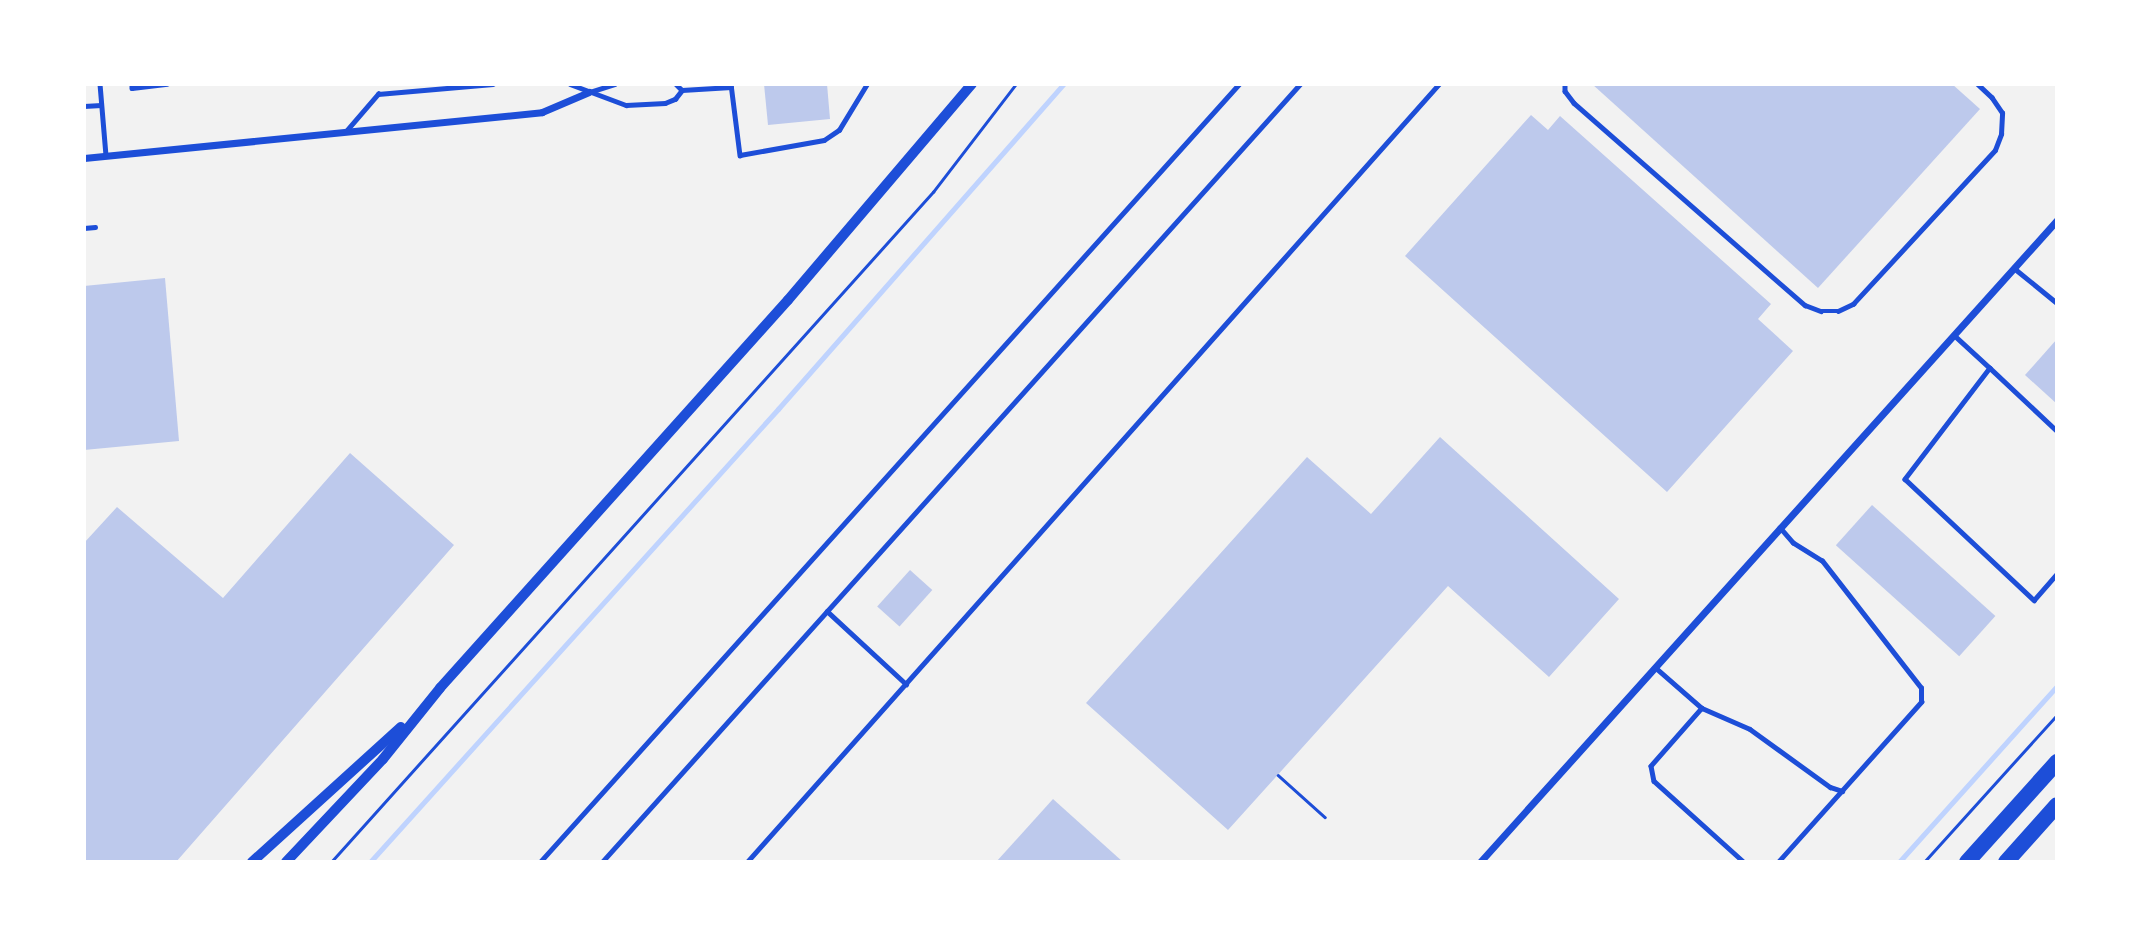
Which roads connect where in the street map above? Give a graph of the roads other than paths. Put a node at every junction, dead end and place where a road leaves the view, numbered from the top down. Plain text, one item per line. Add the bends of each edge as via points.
1 (100, 84) edge
2 (132, 84) edge
3 (167, 84) edge
4 (493, 84) edge
5 (570, 84) edge
6 (615, 84) edge
7 (676, 84) edge
8 (867, 84) edge
9 (972, 84) edge
10 (1239, 84) edge
11 (1300, 84) edge
12 (1439, 84) edge
13 (1565, 84) edge
14 (1977, 84) edge
15 (731, 85) edge
16 (682, 90) junction
17 (589, 92) junction
18 (102, 105) junction
19 (84, 106) edge
20 (345, 132) junction
21 (106, 156) junction
22 (84, 158) edge
23 (2057, 220) edge
24 (95, 227) dead end
25 (84, 228) edge
26 (2014, 268) junction
27 (2057, 303) edge
28 (1954, 335) junction
29 (1990, 368) junction
30 (2057, 431) edge
31 (1780, 528) junction
32 (2057, 575) edge
33 (827, 611) junction
34 (1655, 667) junction
35 (906, 684) junction
36 (440, 688) junction
37 (1702, 708) junction
38 (2057, 762) edge
39 (1842, 791) junction
40 (2057, 805) edge
41 (253, 862) edge
42 (286, 862) edge
43 (540, 862) edge
44 (602, 862) edge
45 (747, 862) edge
46 (1480, 862) edge
47 (1744, 862) edge
48 (1777, 862) edge
49 (1967, 862) edge
50 (2006, 862) edge

1 - 18 lane
2 - 3 lane via 132,88
4 - 20 lane via 378,94
5 - 17 lane
6 - 17 lane
7 - 16 lane
8 - 15 lane via 839,130 824,140 740,155
9 - 36 street via 788,300
10 - 43 lane
11 - 33 lane
12 - 35 lane
13 - 14 lane via 1574,103 1805,305 1821,312 1853,304 1995,150 2002,113
15 - 16 lane
16 - 17 lane via 665,103 642,105 616,103
17 - 20 street via 542,112
18 - 19 lane
18 - 21 lane
20 - 21 street
21 - 22 street
23 - 26 street
24 - 25 lane
26 - 27 lane
26 - 28 street
28 - 29 lane
28 - 31 street
29 - 30 lane
29 - 32 lane via 1905,479 2034,600
31 - 34 street
31 - 39 lane via 1793,543 1822,561 1921,688 1921,702 1914,714
33 - 35 lane
33 - 44 lane
34 - 37 lane
34 - 46 street
35 - 45 lane
36 - 41 street
36 - 42 street via 383,759
37 - 39 lane via 1750,729
37 - 47 lane via 1651,766 1654,780
38 - 49 highway
39 - 48 lane
40 - 50 highway

